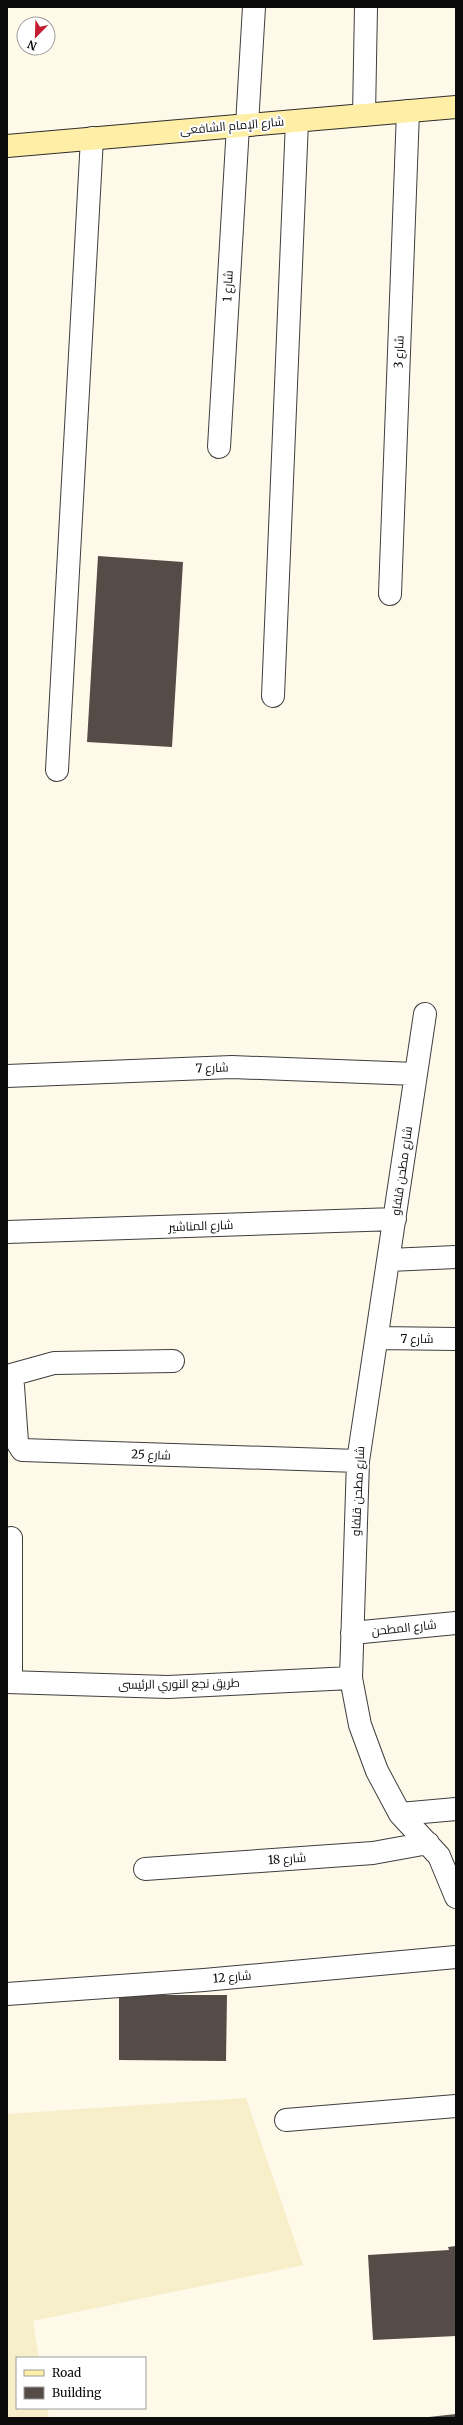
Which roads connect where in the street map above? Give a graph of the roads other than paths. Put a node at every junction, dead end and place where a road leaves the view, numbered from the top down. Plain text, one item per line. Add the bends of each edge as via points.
1 (254, 7) edge
2 (366, 7) edge
3 (456, 107) edge
4 (408, 111) junction
5 (364, 115) junction
6 (297, 121) junction
7 (242, 125) junction
8 (92, 138) junction
9 (7, 146) edge
10 (219, 447) dead end
11 (390, 594) dead end
12 (273, 696) dead end
13 (58, 770) dead end
14 (425, 1014) dead end
15 (416, 1074) junction
16 (7, 1076) edge
17 (395, 1220) junction
18 (7, 1232) edge
19 (456, 1257) edge
20 (389, 1260) junction
21 (377, 1338) junction
22 (456, 1339) edge
23 (173, 1360) dead end
24 (7, 1377) edge
25 (358, 1461) junction
26 (11, 1538) dead end
27 (456, 1623) edge
28 (352, 1633) junction
29 (351, 1678) junction
30 (9, 1682) edge
31 (456, 1809) edge
32 (400, 1814) junction
33 (428, 1843) junction
34 (146, 1869) dead end
35 (456, 1897) edge
36 (456, 1957) edge
37 (7, 1994) edge
38 (456, 2106) edge
39 (286, 2120) dead end

1 - 7 street, شارع 1
2 - 5 street
3 - 4 street, شارع الإمام الشافعى
4 - 5 street, شارع الإمام الشافعى
4 - 11 street, شارع 3
5 - 6 street, شارع الإمام الشافعى
6 - 7 street, شارع الإمام الشافعى
6 - 12 street
7 - 8 street, شارع الإمام الشافعى
7 - 10 street, شارع 1
8 - 9 street, شارع الإمام الشافعى
8 - 13 street
14 - 15 street, شارع مطحن قلفاو
15 - 16 street, شارع 7 via 232,1067
15 - 17 street, شارع مطحن قلفاو
17 - 18 street, شارع المناشير
17 - 20 street, شارع مطحن قلفاو
19 - 20 street
20 - 21 street, شارع مطحن قلفاو
21 - 22 street, شارع 7
21 - 25 street, شارع مطحن قلفاو
23 - 24 street via 54,1364
24 - 25 street, شارع 25 via 13,1386 17,1442 22,1450
25 - 28 street, شارع مطحن قلفاو
26 - 30 street
27 - 28 street, شارع المطحن
28 - 29 street, شارع مطحن قلفاو
29 - 30 street, طريق نجع النوري الرئيسى via 168,1687
29 - 32 street, شارع مطحن قلفاو via 360,1725 372,1758
31 - 32 street
32 - 33 street, شارع مطحن قلفاو
33 - 34 street, شارع 18 via 373,1853
33 - 35 street, شارع مطحن قلفاو via 447,1871
36 - 37 street, شارع 12 via 204,1980
38 - 39 street

